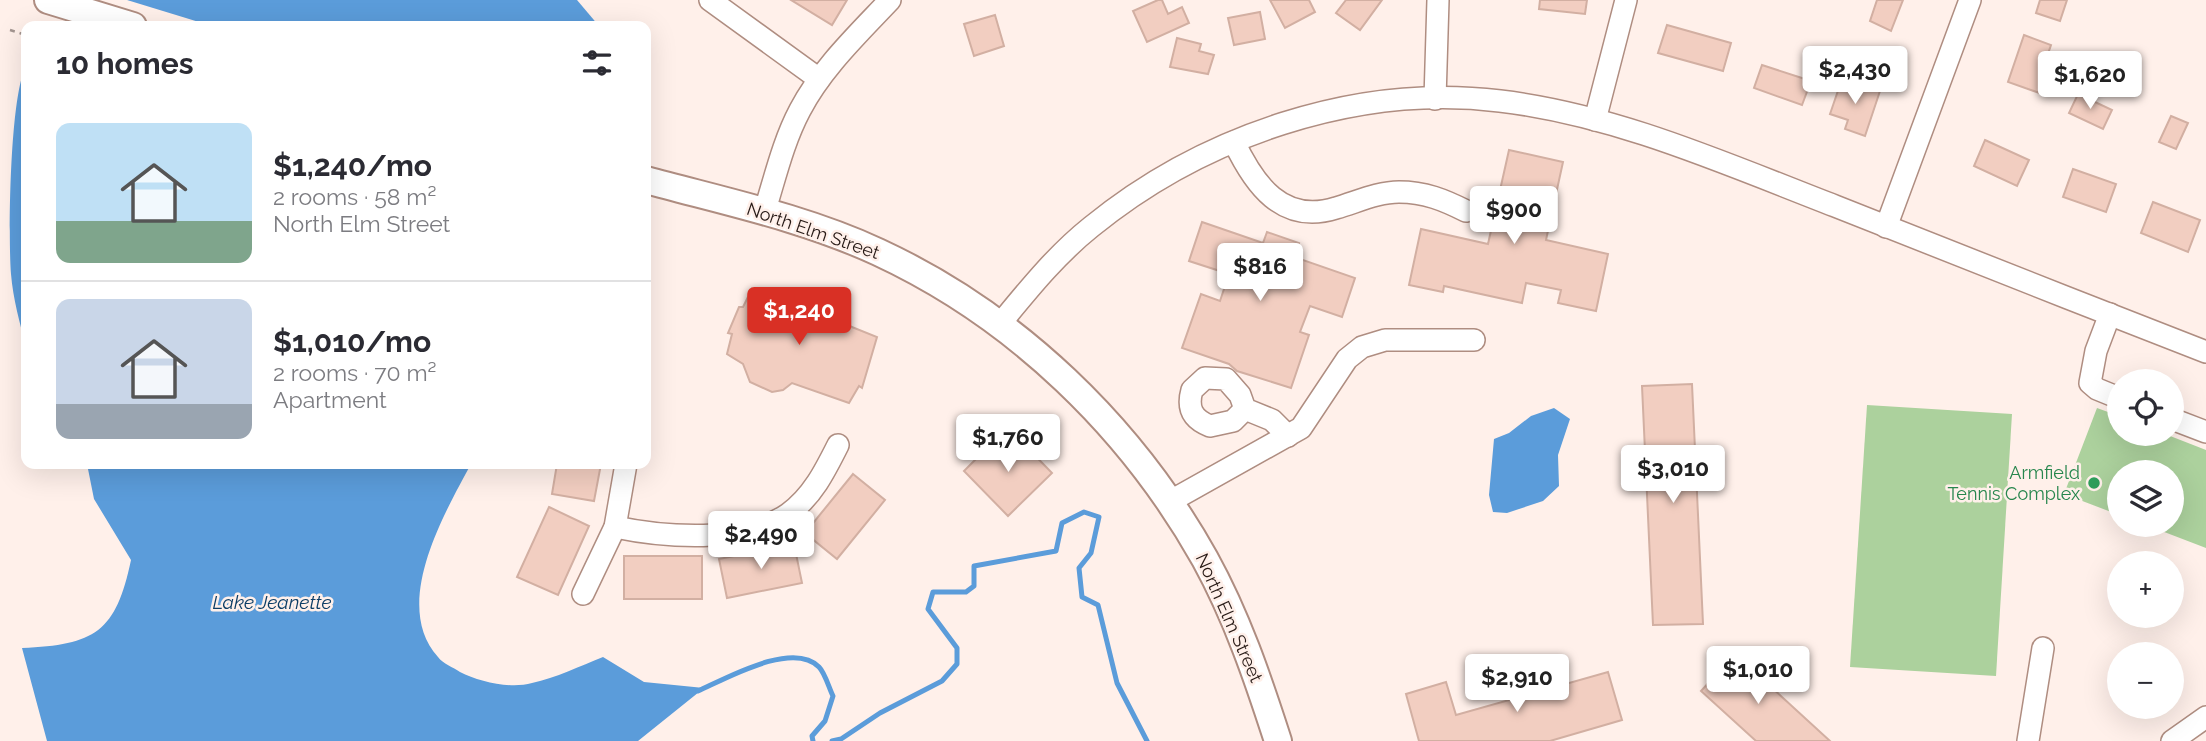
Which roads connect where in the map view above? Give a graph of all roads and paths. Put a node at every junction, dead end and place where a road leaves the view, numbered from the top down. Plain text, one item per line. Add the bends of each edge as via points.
1 (48, 0) edge
2 (710, 0) edge
3 (890, 0) edge
4 (1438, 0) edge
5 (1626, 0) edge
6 (1970, 0) edge
7 (117, 21) edge
8 (10, 30) dead end
9 (21, 33) edge
10 (819, 79) junction
11 (1436, 99) junction
12 (1595, 120) junction
13 (1234, 142) junction
14 (651, 181) edge
15 (1466, 211) dead end
16 (764, 213) junction
17 (1886, 226) junction
18 (2110, 314) junction
19 (1000, 324) junction
20 (1474, 340) dead end
21 (2206, 352) edge
22 (2107, 393) edge
23 (1245, 409) dead end
24 (2184, 423) edge
25 (2206, 432) edge
26 (1288, 436) junction
27 (838, 445) dead end
28 (625, 469) edge
29 (1169, 502) junction
30 (615, 527) junction
31 (583, 594) dead end
32 (2043, 648) dead end
33 (2206, 717) edge
34 (1278, 741) edge
35 (2028, 741) edge
36 (2172, 741) edge

1 - 7 main road
2 - 10 street
3 - 10 street
4 - 11 street
5 - 12 street
6 - 17 street
8 - 9 path
10 - 16 street via 788,135
11 - 12 street via 1498,100
11 - 13 street via 1311,116
12 - 17 street via 1695,152
13 - 15 street via 1252,178 1269,196 1298,211 1332,210 1397,192 1433,195
13 - 19 street via 1172,172 1090,228 1034,282
14 - 16 main road, North Elm Street
16 - 19 main road, North Elm Street via 876,251
17 - 18 street
18 - 21 street
18 - 22 street via 2096,351 2091,383
19 - 29 main road, North Elm Street via 1099,415
20 - 26 street via 1385,340 1362,347 1347,359 1301,428
23 - 26 street via 1272,420
24 - 25 street
26 - 29 street
27 - 30 street via 820,482 787,514 747,531 647,534
28 - 30 street
29 - 34 main road, North Elm Street via 1230,610
30 - 31 street
32 - 35 street
33 - 36 street

